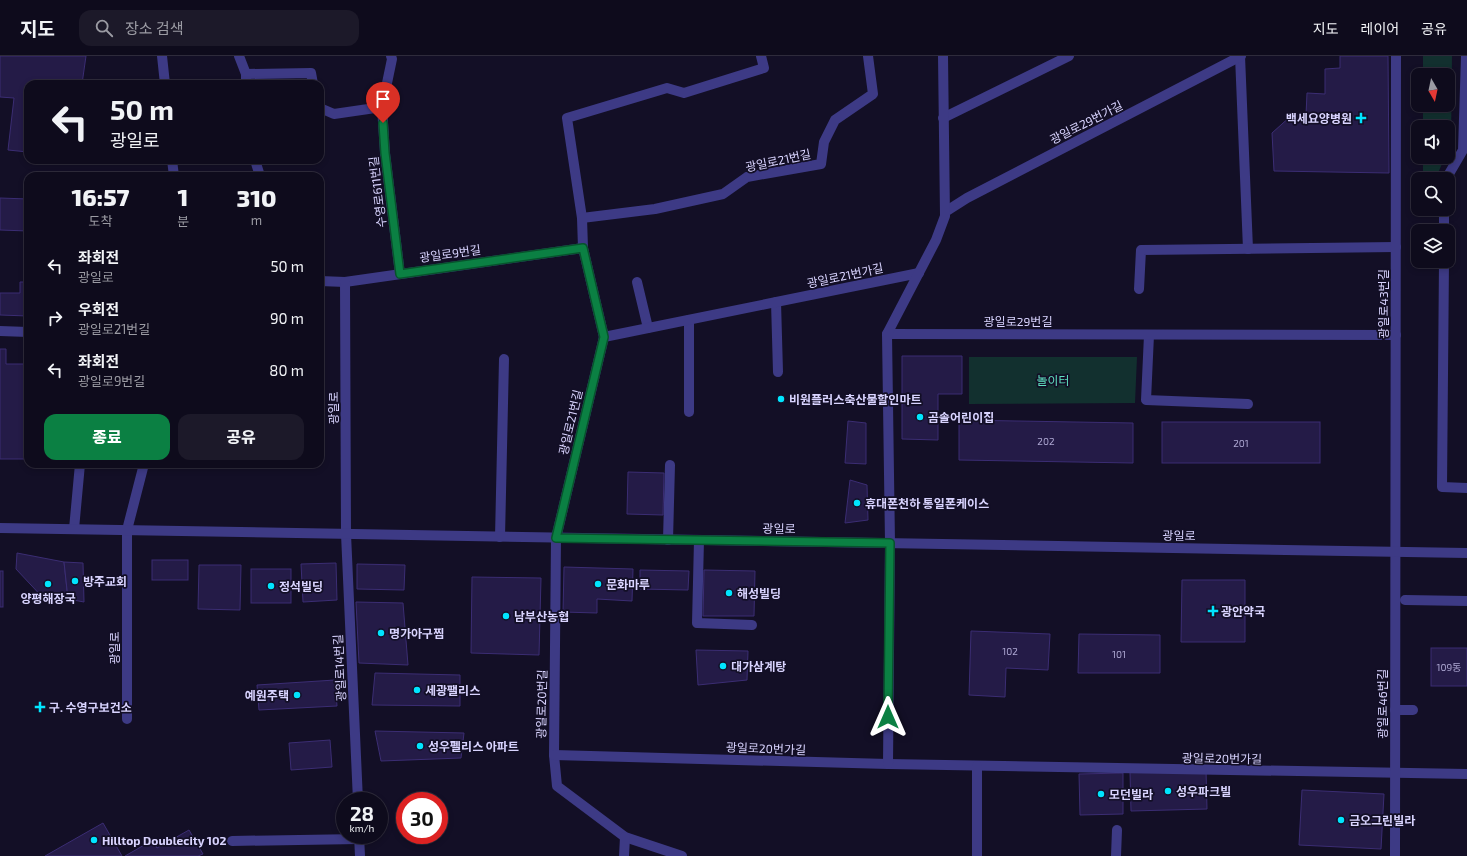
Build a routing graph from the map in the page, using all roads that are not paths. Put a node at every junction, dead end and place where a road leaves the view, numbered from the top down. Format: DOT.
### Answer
graph roads {
  1 [pos="162,56"];
  2 [pos="240,56"];
  3 [pos="390,56"];
  4 [pos="761,56"];
  5 [pos="868,56"];
  6 [pos="943,56"];
  7 [pos="1069,56"];
  8 [pos="1240,56"];
  9 [pos="1396,56"];
  10 [pos="1466,56"];
  11 [pos="246,79"];
  12 [pos="165,80"];
  13 [pos="312,80"];
  14 [pos="382,107"];
  15 [pos="324,110"];
  16 [pos="943,118"];
  17 [pos="1450,172"];
  18 [pos="945,212"];
  19 [pos="582,218"];
  20 [pos="1396,246"];
  21 [pos="583,248"];
  22 [pos="1248,249"];
  23 [pos="1444,268"];
  24 [pos="919,273"];
  25 [pos="400,274"];
  26 [pos="324,281"];
  27 [pos="345,282"];
  28 [pos="637,282"];
  29 [pos="1139,289"];
  30 [pos="776,302"];
  31 [pos="689,320"];
  32 [pos="648,328"];
  33 [pos="0,331"];
  34 [pos="24,332"];
  35 [pos="887,334"];
  36 [pos="1149,335"];
  37 [pos="1396,335"];
  38 [pos="604,337"];
  39 [pos="504,359"];
  40 [pos="778,372"];
  41 [pos="1248,404"];
  42 [pos="689,412"];
  43 [pos="670,465"];
  44 [pos="80,468"];
  45 [pos="143,468"];
  46 [pos="1467,488"];
  47 [pos="0,528"];
  48 [pos="74,529"];
  49 [pos="128,530"];
  50 [pos="346,534"];
  51 [pos="500,537"];
  52 [pos="556,538"];
  53 [pos="668,540"];
  54 [pos="699,540"];
  55 [pos="890,543"];
  56 [pos="1396,552"];
  57 [pos="1467,553"];
  58 [pos="1405,600"];
  59 [pos="1467,601"];
  60 [pos="752,625"];
  61 [pos="1395,710"];
  62 [pos="1413,710"];
  63 [pos="127,718"];
  64 [pos="554,755"];
  65 [pos="888,764"];
  66 [pos="978,766"];
  67 [pos="1395,772"];
  68 [pos="1467,774"];
  69 [pos="358,792"];
  70 [pos="1117,830"];
  71 [pos="625,837"];
  72 [pos="336,838"];
  73 [pos="232,841"];
  74 [pos="359,844"];
  75 [pos="360,856"];
  76 [pos="624,856"];
  77 [pos="682,856"];
  78 [pos="977,856"];
  79 [pos="1116,856"];
  80 [pos="1395,856"];
  1 -- 12 [label="street"];
  2 -- 11 [label="street"];
  3 -- 14 [label="street, 수영로611번길"];
  4 -- 19 [label="street, 광일로21번길"];
  5 -- 19 [label="street, 광일로21번길"];
  6 -- 16 [label="street"];
  7 -- 16 [label="street"];
  8 -- 18 [label="street, 광일로29번가길"];
  8 -- 22 [label="street, 광일로29번가길"];
  9 -- 20 [label="street, 광일로43번길"];
  10 -- 17 [label="street"];
  11 -- 13 [label="street"];
  14 -- 15 [label="street"];
  14 -- 25 [label="street, 수영로611번길"];
  16 -- 18 [label="street"];
  18 -- 24 [label="street"];
  19 -- 21 [label="street, 광일로21번길"];
  20 -- 22 [label="street"];
  20 -- 37 [label="street, 광일로43번길"];
  21 -- 25 [label="street, 광일로9번길"];
  21 -- 38 [label="street, 광일로21번길"];
  22 -- 29 [label="street"];
  23 -- 46 [label="street"];
  24 -- 30 [label="street, 광일로21번가길"];
  24 -- 35 [label="street"];
  25 -- 27 [label="street, 광일로9번길"];
  26 -- 27 [label="street, 광일로9번길"];
  27 -- 50 [label="street, 광일로"];
  28 -- 32 [label="street"];
  30 -- 31 [label="street, 광일로21번가길"];
  30 -- 40 [label="street"];
  31 -- 32 [label="street, 광일로21번가길"];
  31 -- 42 [label="street"];
  32 -- 38 [label="street, 광일로21번가길"];
  33 -- 34 [label="street"];
  35 -- 36 [label="street, 광일로29번길"];
  35 -- 55 [label="street"];
  36 -- 37 [label="street, 광일로29번길"];
  36 -- 41 [label="street"];
  37 -- 56 [label="street, 광일로43번길"];
  38 -- 52 [label="street, 광일로21번길"];
  39 -- 51 [label="street"];
  43 -- 53 [label="street"];
  44 -- 48 [label="street"];
  45 -- 49 [label="street"];
  47 -- 48 [label="street, 광일로"];
  48 -- 49 [label="street, 광일로"];
  49 -- 50 [label="street, 광일로"];
  49 -- 63 [label="street, 광일로"];
  50 -- 51 [label="street, 광일로"];
  50 -- 69 [label="street, 광일로14번길"];
  51 -- 52 [label="street, 광일로"];
  52 -- 53 [label="street, 광일로"];
  52 -- 64 [label="street, 광일로20번길"];
  53 -- 54 [label="street, 광일로"];
  54 -- 55 [label="street, 광일로"];
  54 -- 60 [label="street"];
  55 -- 56 [label="street, 광일로"];
  55 -- 65 [label="street"];
  56 -- 57 [label="street, 광일로"];
  56 -- 61 [label="street, 광일로46번길"];
  58 -- 59 [label="street"];
  61 -- 62 [label="street"];
  61 -- 67 [label="street, 광일로46번길"];
  64 -- 65 [label="street, 광일로20번가길"];
  64 -- 71 [label="street, 광일로20번길"];
  65 -- 66 [label="street, 광일로20번가길"];
  66 -- 67 [label="street, 광일로20번가길"];
  66 -- 78 [label="street"];
  67 -- 68 [label="street, 광일로20번가길"];
  67 -- 80 [label="street, 광일로46번길"];
  70 -- 79 [label="street"];
  71 -- 76 [label="street"];
  71 -- 77 [label="street, 광일로20번길"];
  72 -- 73 [label="street"];
  74 -- 75 [label="street"];
}
